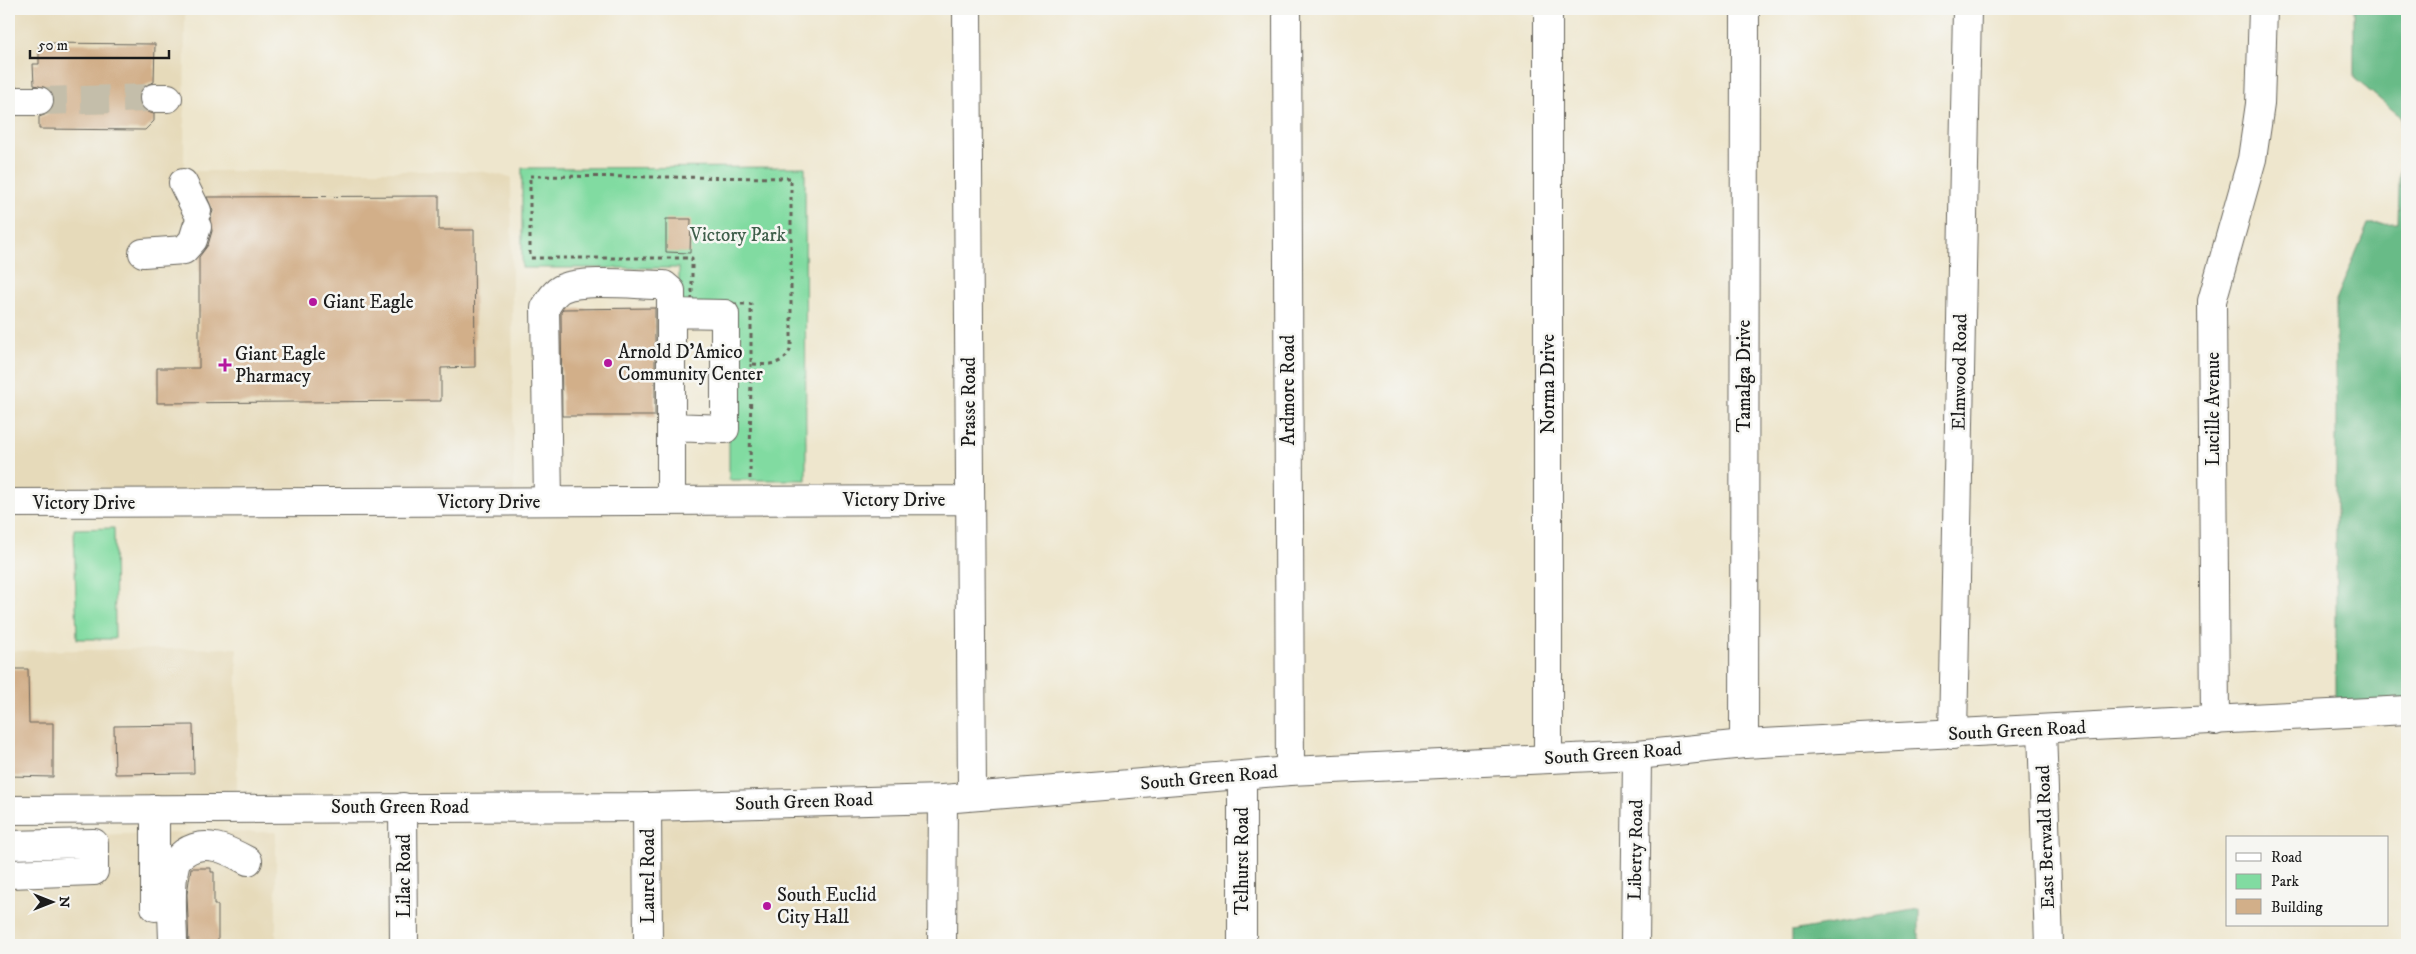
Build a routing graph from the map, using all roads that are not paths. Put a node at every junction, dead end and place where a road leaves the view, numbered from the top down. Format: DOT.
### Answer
graph roads {
  1 [pos="967,9"];
  2 [pos="1286,9"];
  3 [pos="1548,9"];
  4 [pos="1744,9"];
  5 [pos="1967,9"];
  6 [pos="2263,9"];
  7 [pos="9,101"];
  8 [pos="40,101"];
  9 [pos="183,183"];
  10 [pos="143,253"];
  11 [pos="672,313"];
  12 [pos="671,427"];
  13 [pos="970,500"];
  14 [pos="548,501"];
  15 [pos="671,501"];
  16 [pos="9,503"];
  17 [pos="2407,710"];
  18 [pos="2215,721"];
  19 [pos="2042,729"];
  20 [pos="1953,735"];
  21 [pos="1744,744"];
  22 [pos="1637,755"];
  23 [pos="1548,759"];
  24 [pos="1290,771"];
  25 [pos="1242,776"];
  26 [pos="972,795"];
  27 [pos="943,799"];
  28 [pos="403,807"];
  29 [pos="647,807"];
  30 [pos="155,808"];
  31 [pos="9,810"];
  32 [pos="9,845"];
  33 [pos="248,861"];
  34 [pos="9,874"];
  35 [pos="155,945"];
  36 [pos="173,945"];
  37 [pos="404,945"];
  38 [pos="648,945"];
  39 [pos="942,945"];
  40 [pos="1242,945"];
  41 [pos="1635,945"];
  42 [pos="2049,945"];
  1 -- 13 [label="street, Prasse Road"];
  2 -- 24 [label="street, Ardmore Road"];
  3 -- 23 [label="street, Norma Drive"];
  4 -- 21 [label="street, Tamalga Drive"];
  5 -- 20 [label="street, Elmwood Road"];
  6 -- 18 [label="street, Lucille Avenue"];
  7 -- 8 [label="street"];
  9 -- 10 [label="street"];
  11 -- 12 [label="street"];
  11 -- 12 [label="street"];
  11 -- 14 [label="street"];
  12 -- 15 [label="street"];
  13 -- 15 [label="street, Victory Drive"];
  13 -- 26 [label="street, Prasse Road"];
  14 -- 15 [label="street, Victory Drive"];
  14 -- 16 [label="street, Victory Drive"];
  17 -- 18 [label="street, South Green Road"];
  18 -- 19 [label="street, South Green Road"];
  19 -- 20 [label="street, South Green Road"];
  19 -- 42 [label="street, East Berwald Road"];
  20 -- 21 [label="street, South Green Road"];
  21 -- 22 [label="street, South Green Road"];
  22 -- 23 [label="street, South Green Road"];
  22 -- 41 [label="street, Liberty Road"];
  23 -- 24 [label="street, South Green Road"];
  24 -- 25 [label="street, South Green Road"];
  25 -- 26 [label="street, South Green Road"];
  25 -- 40 [label="street, Telhurst Road"];
  26 -- 27 [label="street, South Green Road"];
  27 -- 29 [label="street, South Green Road"];
  27 -- 39 [label="street"];
  28 -- 29 [label="street, South Green Road"];
  28 -- 30 [label="street, South Green Road"];
  28 -- 37 [label="street, Lilac Road"];
  29 -- 38 [label="street, Laurel Road"];
  30 -- 31 [label="street, South Green Road"];
  30 -- 35 [label="street"];
  32 -- 34 [label="street"];
  33 -- 36 [label="street"];
}
